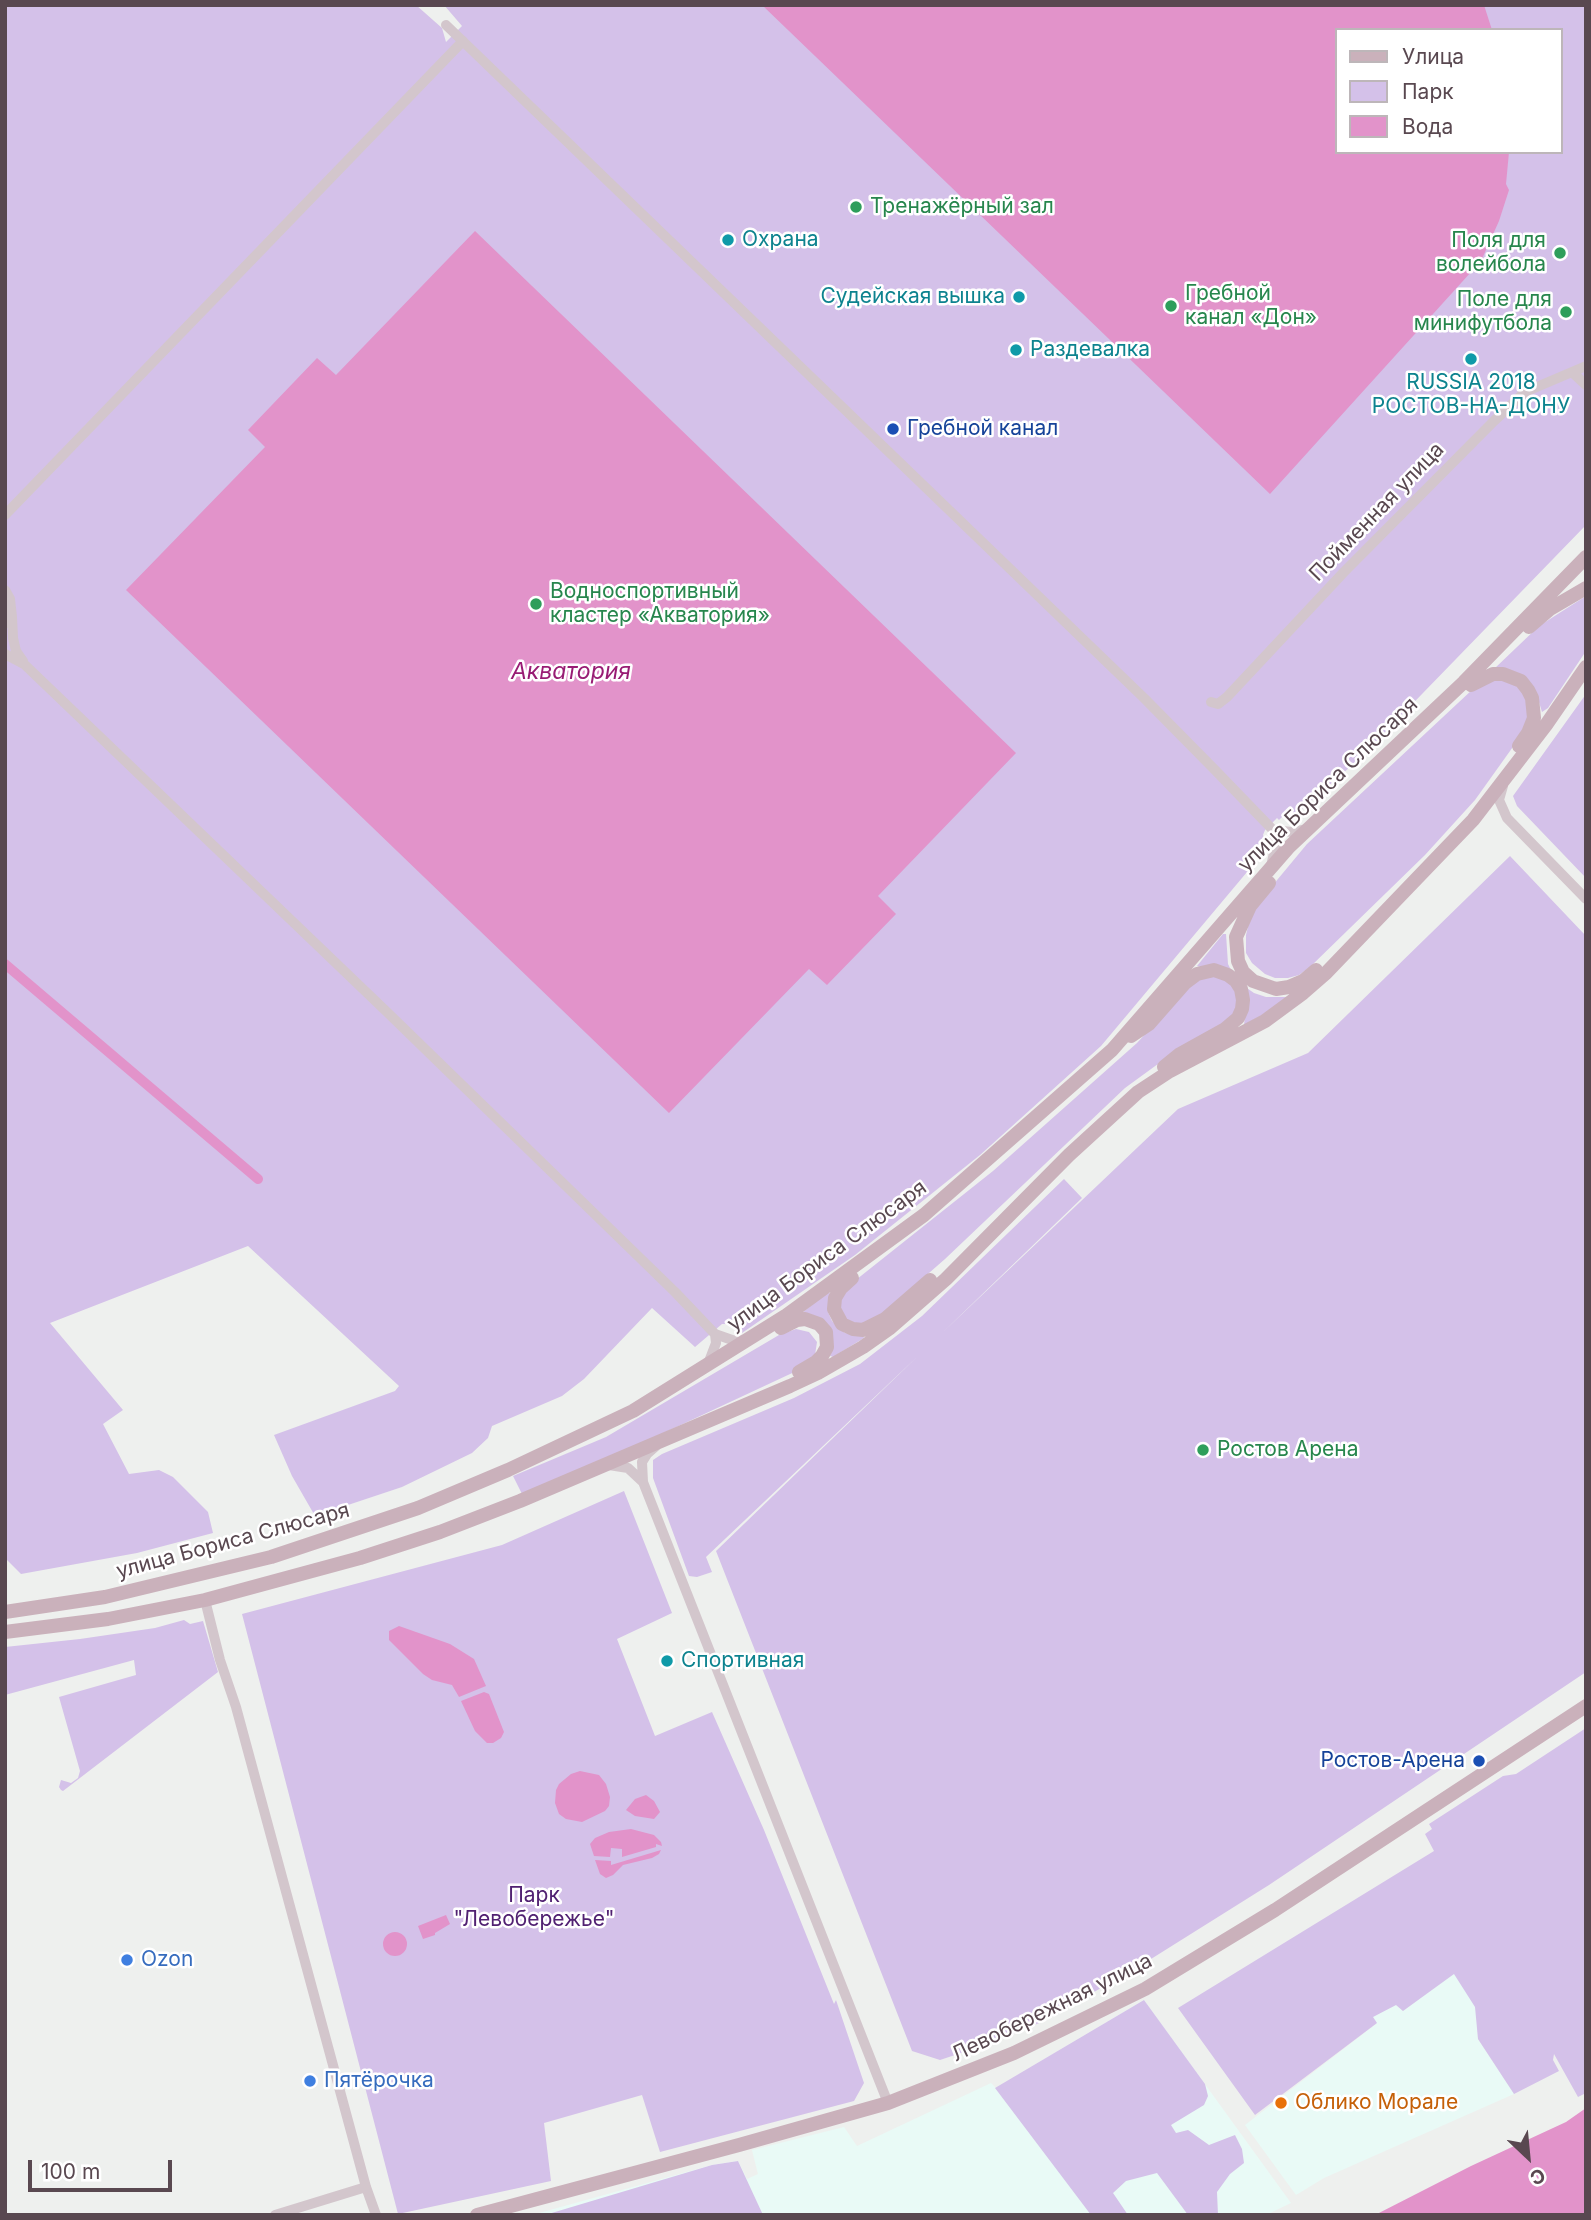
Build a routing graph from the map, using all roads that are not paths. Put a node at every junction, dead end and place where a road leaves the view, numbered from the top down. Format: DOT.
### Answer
graph roads {
  1 [pos="446,25"];
  2 [pos="463,41"];
  3 [pos="1586,366"];
  4 [pos="1573,373"];
  5 [pos="1586,385"];
  6 [pos="5,515"];
  7 [pos="1586,557"];
  8 [pos="1586,588"];
  9 [pos="5,590"];
  10 [pos="12,617"];
  11 [pos="5,634"];
  12 [pos="5,654"];
  13 [pos="24,664"];
  14 [pos="1586,667"];
  15 [pos="1471,685"];
  16 [pos="1211,702"];
  17 [pos="1422,723"];
  18 [pos="1500,786"];
  19 [pos="1308,829"];
  20 [pos="1273,830"];
  21 [pos="1289,847"];
  22 [pos="1271,867"];
  23 [pos="1586,899"];
  24 [pos="1376,920"];
  25 [pos="1112,1050"];
  26 [pos="1138,1092"];
  27 [pos="889,1242"];
  28 [pos="946,1279"];
  29 [pos="715,1334"];
  30 [pos="743,1343"];
  31 [pos="708,1366"];
  32 [pos="758,1398"];
  33 [pos="670,1437"];
  34 [pos="606,1465"];
  35 [pos="643,1482"];
  36 [pos="205,1600"];
  37 [pos="5,1612"];
  38 [pos="5,1632"];
  39 [pos="1586,1706"];
  40 [pos="888,2103"];
  41 [pos="366,2188"];
  42 [pos="275,2215"];
  43 [pos="376,2215"];
  44 [pos="477,2215"];
  1 -- 2 [label="street"];
  2 -- 6 [label="street"];
  2 -- 20 [label="street"];
  3 -- 4 [label="street, Пойменная улица"];
  4 -- 5 [label="street"];
  4 -- 16 [label="street, Пойменная улица"];
  7 -- 17 [label="main road, улица Бориса Слюсаря"];
  8 -- 15 [label="main road"];
  9 -- 10 [label="street"];
  10 -- 11 [label="street"];
  10 -- 13 [label="street"];
  12 -- 13 [label="street"];
  13 -- 29 [label="street"];
  14 -- 18 [label="main road, улица Бориса Слюсаря"];
  15 -- 17 [label="main road"];
  15 -- 18 [label="main road"];
  17 -- 19 [label="main road, улица Бориса Слюсаря"];
  18 -- 23 [label="street"];
  18 -- 24 [label="main road, улица Бориса Слюсаря"];
  19 -- 20 [label="street"];
  19 -- 21 [label="main road, улица Бориса Слюсаря"];
  20 -- 22 [label="street"];
  21 -- 22 [label="main road, улица Бориса Слюсаря"];
  21 -- 24 [label="main road"];
  22 -- 25 [label="main road, улица Бориса Слюсаря"];
  24 -- 26 [label="main road, улица Бориса Слюсаря"];
  25 -- 26 [label="main road"];
  25 -- 27 [label="main road, улица Бориса Слюсаря"];
  26 -- 28 [label="main road, улица Бориса Слюсаря"];
  27 -- 28 [label="main road"];
  27 -- 30 [label="main road, улица Бориса Слюсаря"];
  28 -- 32 [label="main road, улица Бориса Слюсаря"];
  29 -- 30 [label="street"];
  29 -- 31 [label="street"];
  30 -- 31 [label="main road, улица Бориса Слюсаря"];
  30 -- 32 [label="main road"];
  31 -- 37 [label="main road, улица Бориса Слюсаря"];
  32 -- 33 [label="main road, улица Бориса Слюсаря"];
  33 -- 34 [label="main road, улица Бориса Слюсаря"];
  33 -- 35 [label="street"];
  34 -- 35 [label="street"];
  34 -- 36 [label="main road, улица Бориса Слюсаря"];
  35 -- 40 [label="street"];
  36 -- 38 [label="main road, улица Бориса Слюсаря"];
  36 -- 41 [label="street"];
  39 -- 40 [label="main road, Левобережная улица"];
  40 -- 44 [label="main road, Левобережная улица"];
  41 -- 42 [label="street"];
  41 -- 43 [label="street"];
}
